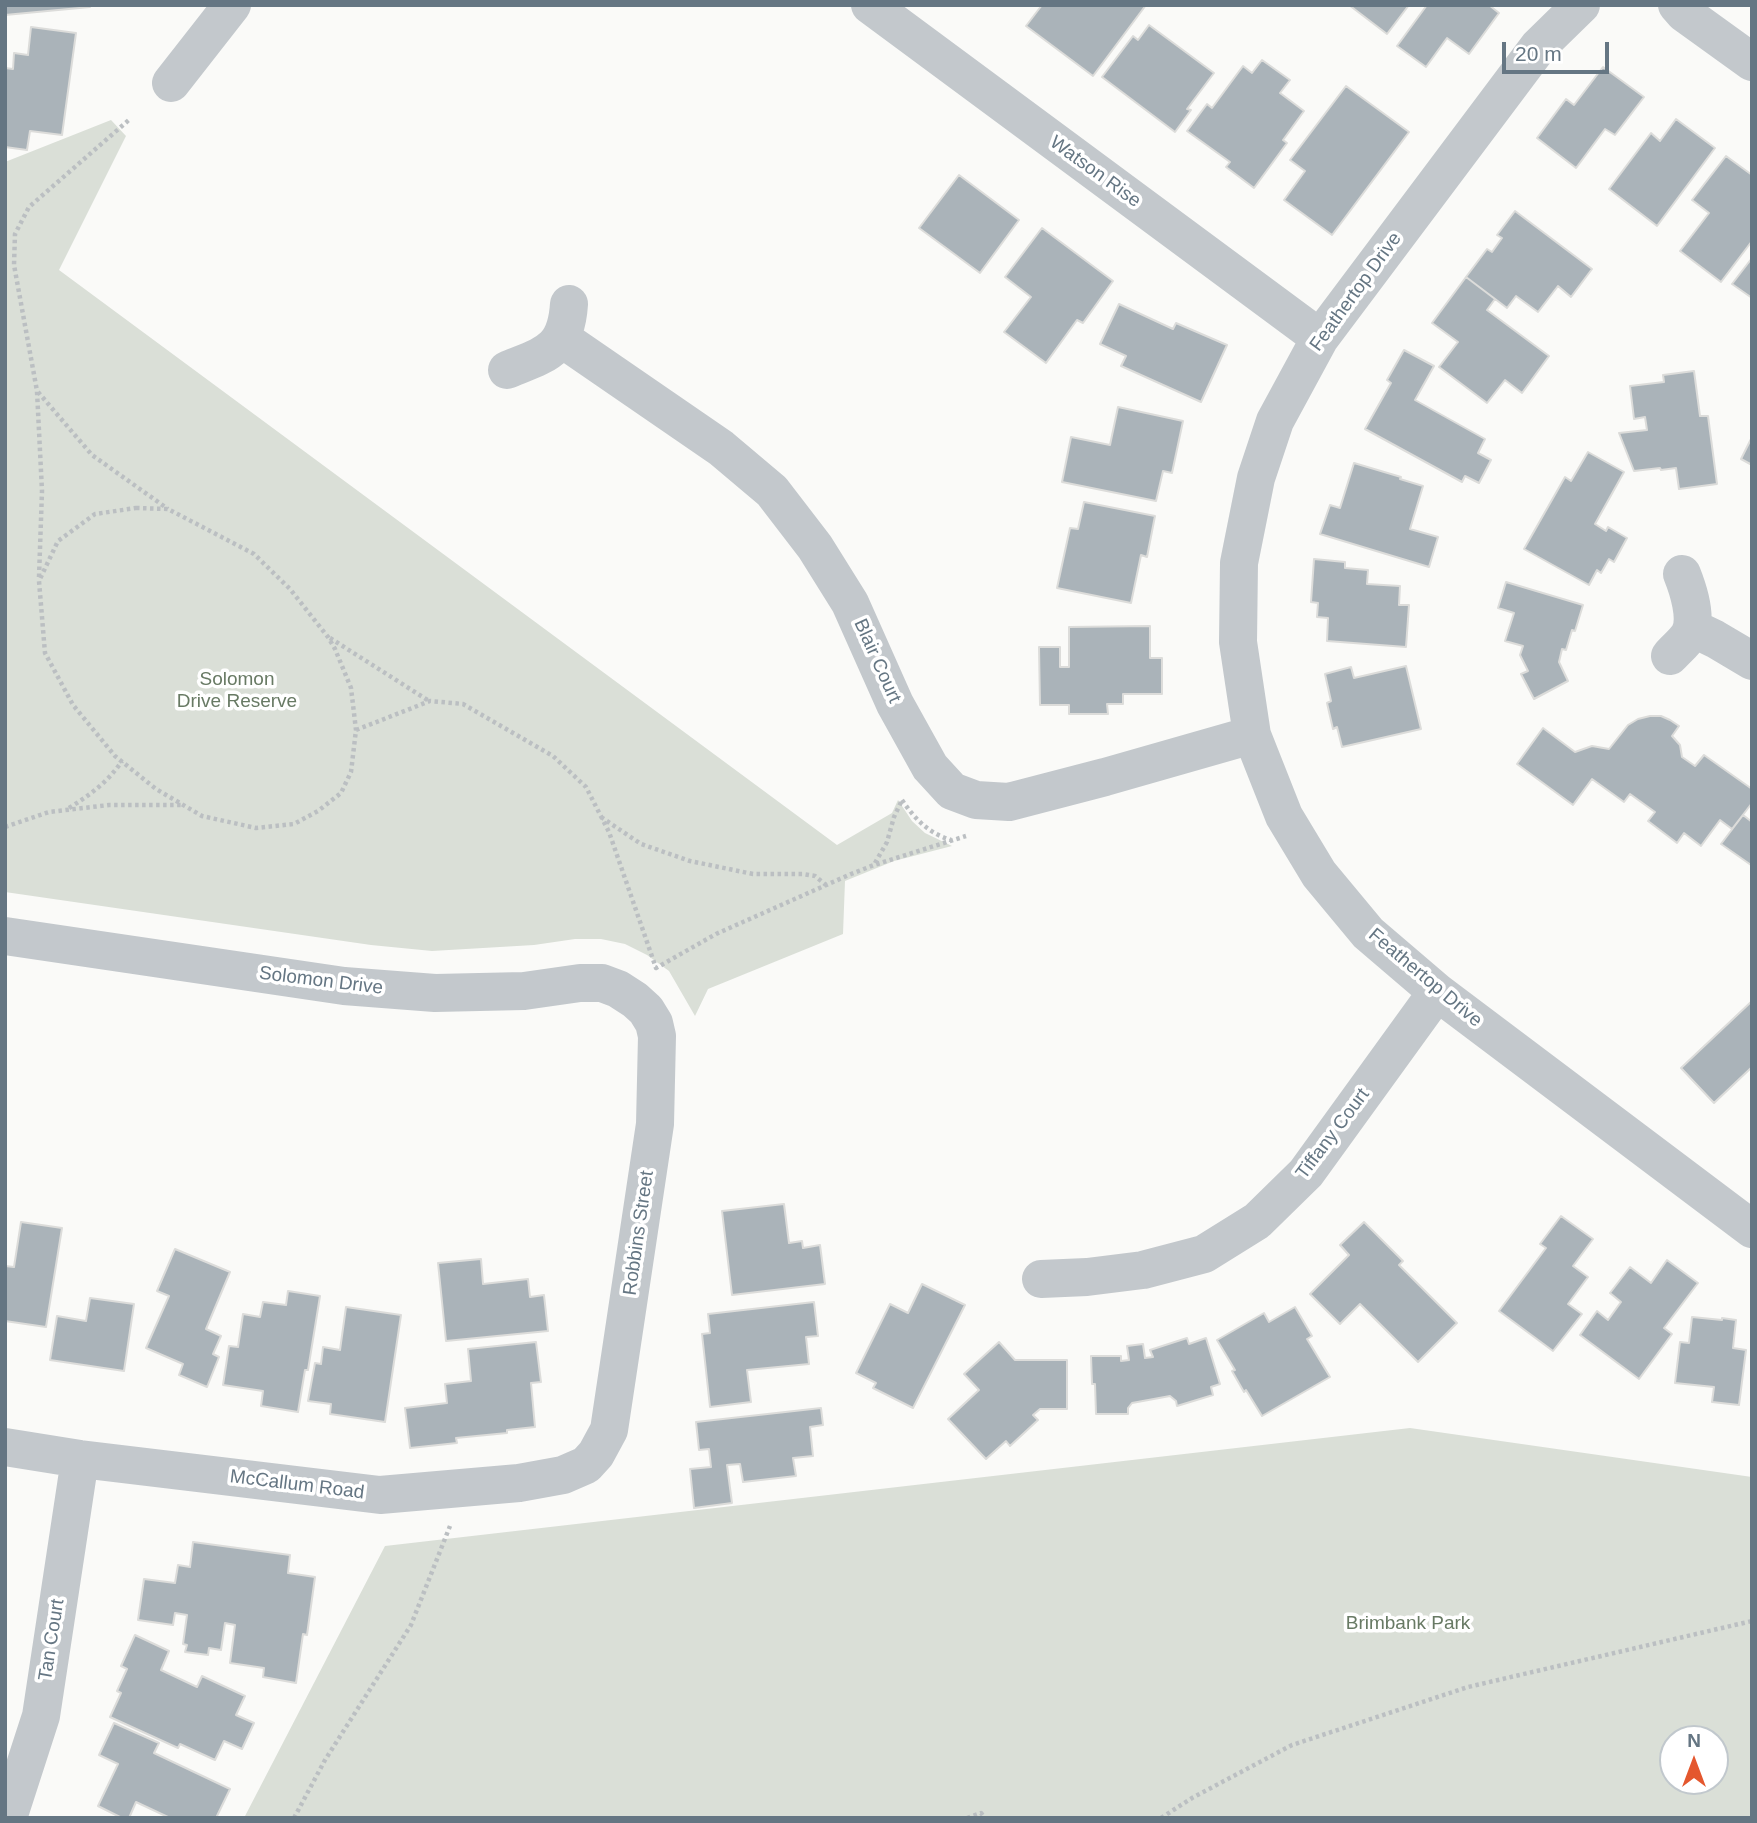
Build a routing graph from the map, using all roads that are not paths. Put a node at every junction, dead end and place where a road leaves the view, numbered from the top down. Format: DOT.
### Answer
graph roads {
  1 [pos="232,5"];
  2 [pos="870,5"];
  3 [pos="1559,5"];
  4 [pos="1581,5"];
  5 [pos="1675,8"];
  6 [pos="1539,46"];
  7 [pos="1752,62"];
  8 [pos="171,83"];
  9 [pos="1320,338"];
  10 [pos="507,370"];
  11 [pos="1682,574"];
  12 [pos="1752,661"];
  13 [pos="1252,735"];
  14 [pos="5,936"];
  15 [pos="1437,992"];
  16 [pos="635,1000"];
  17 [pos="1752,1229"];
  18 [pos="1041,1279"];
  19 [pos="5,1447"];
  20 [pos="80,1459"];
  21 [pos="586,1465"];
  22 [pos="8,1818"];
  1 -- 8 [label="street"];
  2 -- 9 [label="street, Watson Rise"];
  3 -- 6 [label="street, Feathertop Drive"];
  4 -- 6 [label="street, Feathertop Drive"];
  5 -- 7 [label="street"];
  6 -- 9 [label="street, Feathertop Drive"];
  9 -- 13 [label="street, Feathertop Drive"];
  10 -- 13 [label="street, Blair Court"];
  11 -- 12 [label="street"];
  13 -- 15 [label="street, Feathertop Drive"];
  14 -- 16 [label="street, Solomon Drive"];
  15 -- 17 [label="street, Feathertop Drive"];
  15 -- 18 [label="street, Tiffany Court"];
  16 -- 21 [label="street, Robbins Street"];
  19 -- 20 [label="street, McCallum Road"];
  20 -- 21 [label="street, McCallum Road"];
  20 -- 22 [label="street, Tan Court"];
}
